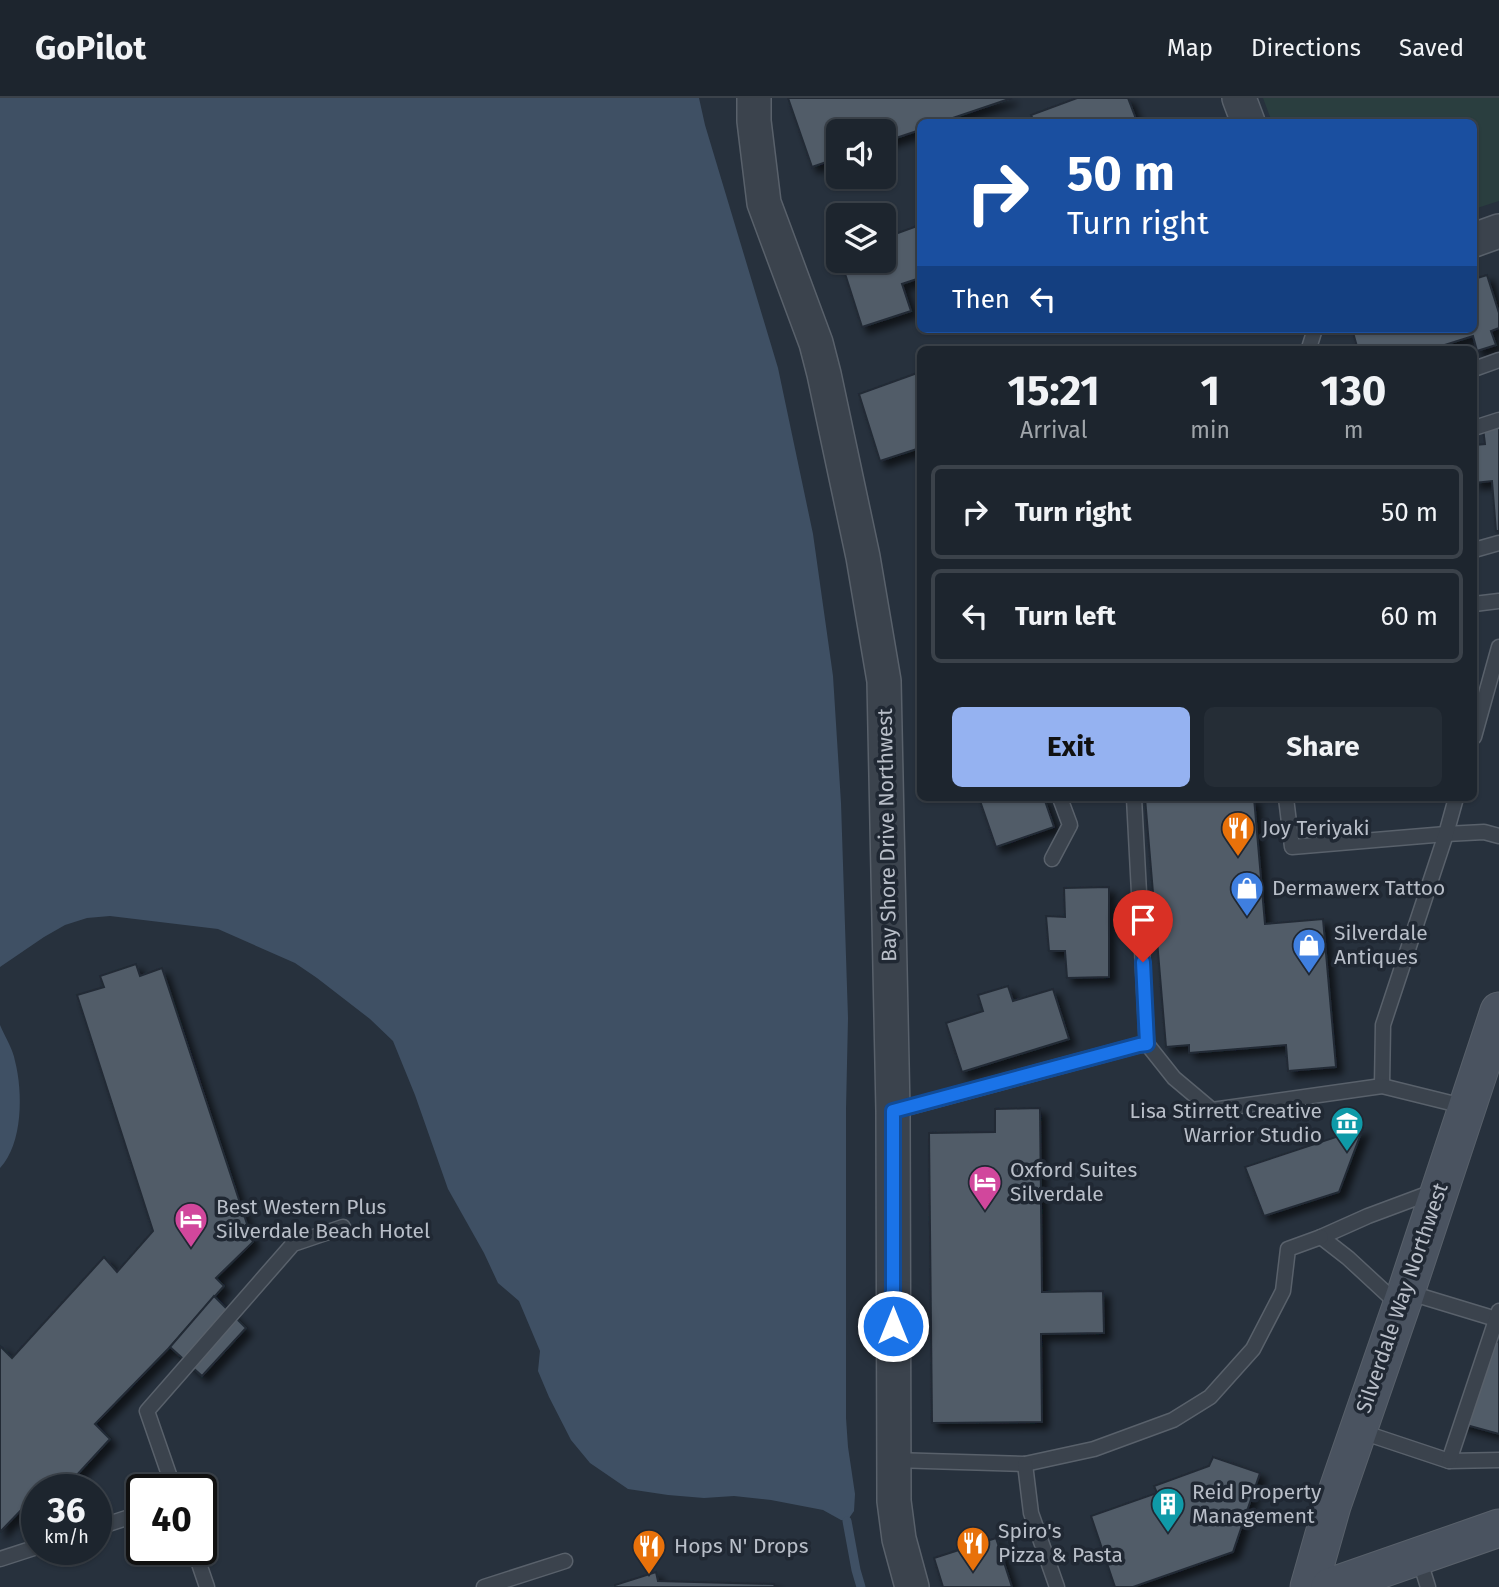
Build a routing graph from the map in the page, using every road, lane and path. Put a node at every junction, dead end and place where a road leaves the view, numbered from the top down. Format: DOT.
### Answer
graph roads {
  1 [pos="754,98"];
  2 [pos="1239,98"];
  3 [pos="1247,119"];
  4 [pos="1499,231"];
  5 [pos="1477,239"];
  6 [pos="1499,360"];
  7 [pos="1477,368"];
  8 [pos="1499,420"];
  9 [pos="1477,427"];
  10 [pos="1499,543"];
  11 [pos="1477,549"];
  12 [pos="1499,601"];
  13 [pos="1477,604"];
  14 [pos="1499,647"];
  15 [pos="1477,726"];
  16 [pos="1061,801"];
  17 [pos="1134,801"];
  18 [pos="1286,801"];
  19 [pos="1455,801"];
  20 [pos="1446,834"];
  21 [pos="1499,836"];
  22 [pos="1052,859"];
  23 [pos="1499,1011"];
  24 [pos="1147,1044"];
  25 [pos="1382,1086"];
  26 [pos="1467,1107"];
  27 [pos="893,1111"];
  28 [pos="1440,1189"];
  29 [pos="343,1227"];
  30 [pos="1321,1237"];
  31 [pos="1403,1299"];
  32 [pos="1498,1315"];
  33 [pos="1358,1431"];
  34 [pos="893,1460"];
  35 [pos="1499,1460"];
  36 [pos="1449,1461"];
  37 [pos="1025,1464"];
  38 [pos="169,1474"];
  39 [pos="1499,1528"];
  40 [pos="21,1552"];
  41 [pos="0,1559"];
  42 [pos="565,1562"];
  43 [pos="199,1565"];
  44 [pos="1423,1572"];
  45 [pos="207,1587"];
  46 [pos="484,1587"];
  47 [pos="912,1587"];
  48 [pos="1057,1587"];
  49 [pos="1309,1587"];
  50 [pos="1330,1587"];
  1 -- 27 [label="street, Bay Shore Drive Northwest"];
  2 -- 3 [label="street"];
  4 -- 5 [label="street"];
  6 -- 7 [label="lane"];
  8 -- 9 [label="lane"];
  10 -- 11 [label="lane"];
  12 -- 13 [label="lane"];
  14 -- 15 [label="lane"];
  16 -- 22 [label="lane"];
  17 -- 24 [label="lane"];
  18 -- 20 [label="lane"];
  19 -- 20 [label="lane"];
  20 -- 21 [label="lane"];
  20 -- 25 [label="lane"];
  23 -- 26 [label="main road, Silverdale Way Northwest"];
  24 -- 25 [label="lane"];
  24 -- 27 [label="lane"];
  25 -- 26 [label="lane"];
  26 -- 28 [label="main road, Silverdale Way Northwest"];
  27 -- 34 [label="street, Bay Shore Drive Northwest"];
  28 -- 30 [label="lane"];
  28 -- 31 [label="main road, Silverdale Way Northwest"];
  29 -- 38 [label="lane"];
  30 -- 31 [label="lane"];
  30 -- 37 [label="lane"];
  31 -- 32 [label="lane"];
  31 -- 33 [label="main road, Silverdale Way Northwest"];
  32 -- 36 [label="lane"];
  33 -- 36 [label="lane"];
  33 -- 49 [label="main road, Silverdale Way Northwest"];
  34 -- 37 [label="lane"];
  34 -- 47 [label="street, Bay Shore Drive Northwest"];
  35 -- 36 [label="lane"];
  37 -- 48 [label="lane"];
  39 -- 44 [label="main road"];
  40 -- 41 [label="lane"];
  42 -- 46 [label="lane"];
  43 -- 45 [label="lane"];
  44 -- 50 [label="main road"];
}
